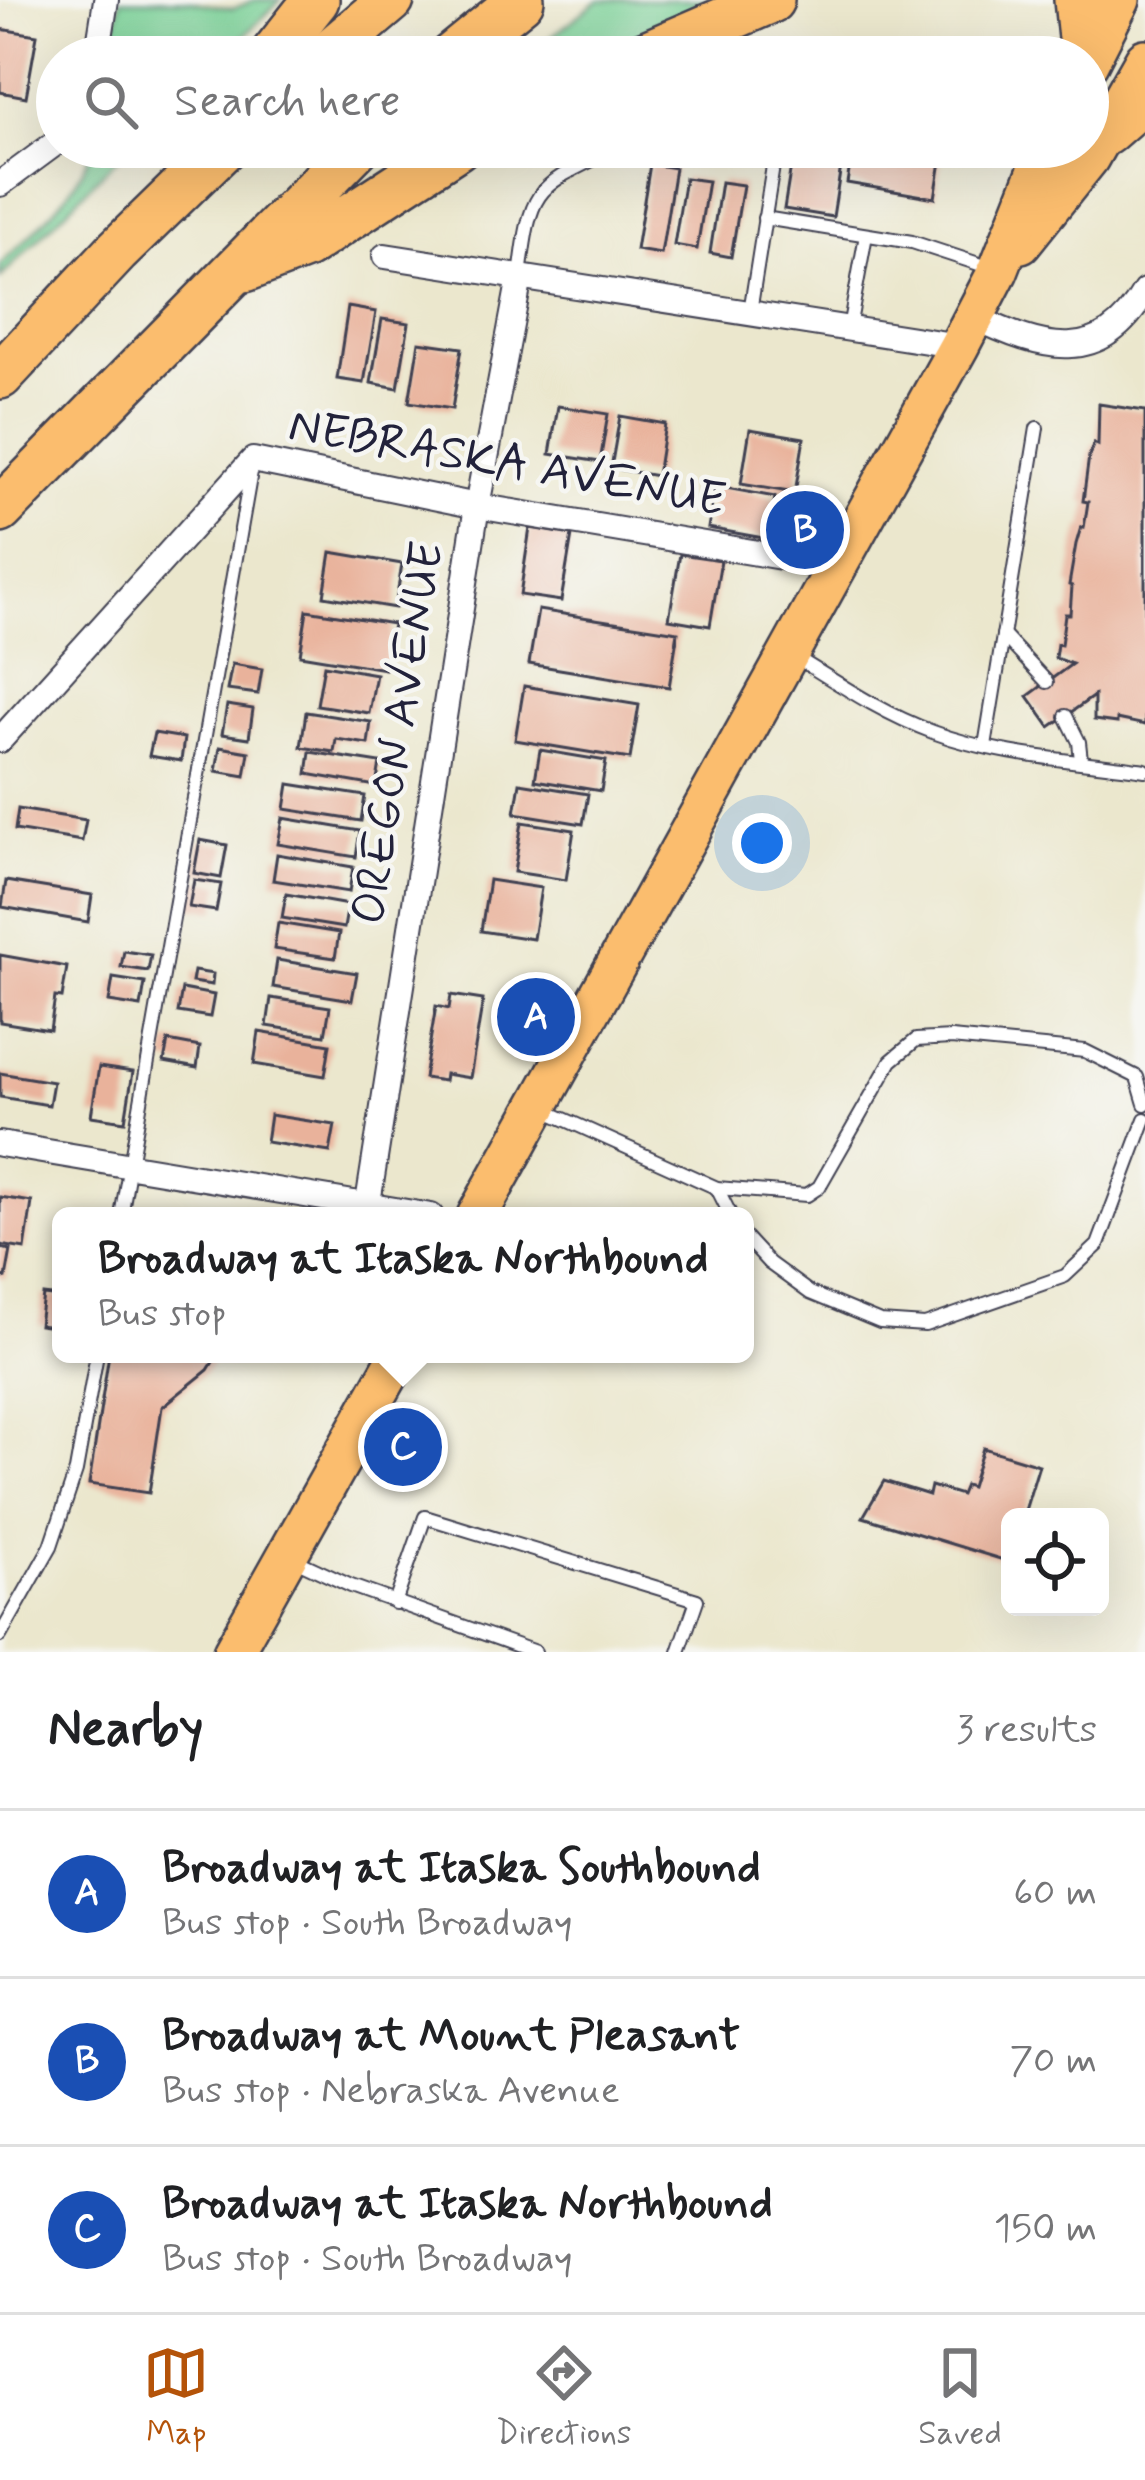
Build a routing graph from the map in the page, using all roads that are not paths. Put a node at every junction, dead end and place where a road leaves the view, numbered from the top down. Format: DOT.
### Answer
graph roads {
  1 [pos="106,0"];
  2 [pos="316,0"];
  3 [pos="391,0"];
  4 [pos="521,0"];
  5 [pos="771,0"];
  6 [pos="1077,0"];
  7 [pos="1120,0"];
  8 [pos="100,36"];
  9 [pos="288,36"];
  10 [pos="349,36"];
  11 [pos="477,36"];
  12 [pos="688,36"];
  13 [pos="1082,36"];
  14 [pos="1099,36"];
  15 [pos="1145,59"];
  16 [pos="1145,98"];
  17 [pos="1109,126"];
  18 [pos="1109,129"];
  19 [pos="36,158"];
  20 [pos="182,168"];
  21 [pos="202,168"];
  22 [pos="336,168"];
  23 [pos="425,168"];
  24 [pos="576,168"];
  25 [pos="772,168"];
  26 [pos="1035,168"];
  27 [pos="1081,168"];
  28 [pos="2,184"];
  29 [pos="764,218"];
  30 [pos="866,235"];
  31 [pos="116,251"];
  32 [pos="385,256"];
  33 [pos="998,271"];
  34 [pos="226,276"];
  35 [pos="520,277"];
  36 [pos="1145,291"];
  37 [pos="750,311"];
  38 [pos="1137,320"];
  39 [pos="849,328"];
  40 [pos="966,331"];
  41 [pos="0,376"];
  42 [pos="1037,428"];
  43 [pos="253,460"];
  44 [pos="477,506"];
  45 [pos="0,510"];
  46 [pos="835,566"];
  47 [pos="1003,635"];
  48 [pos="788,652"];
  49 [pos="1047,682"];
  50 [pos="1066,716"];
  51 [pos="0,740"];
  52 [pos="985,746"];
  53 [pos="1081,760"];
  54 [pos="1145,770"];
  55 [pos="1145,1104"];
  56 [pos="538,1107"];
  57 [pos="1145,1119"];
  58 [pos="0,1144"];
  59 [pos="131,1164"];
  60 [pos="717,1188"];
  61 [pos="368,1203"];
  62 [pos="124,1207"];
  63 [pos="387,1207"];
  64 [pos="482,1207"];
  65 [pos="726,1207"];
  66 [pos="754,1247"];
  67 [pos="95,1363"];
  68 [pos="395,1363"];
  69 [pos="287,1556"];
  70 [pos="395,1603"];
  71 [pos="0,1636"];
  72 [pos="233,1652"];
  73 [pos="535,1652"];
  74 [pos="679,1652"];
  1 -- 8 [label="street"];
  2 -- 9 [label="highway"];
  3 -- 10 [label="highway"];
  4 -- 11 [label="highway"];
  5 -- 12 [label="highway"];
  6 -- 13 [label="highway"];
  7 -- 14 [label="main road"];
  15 -- 17 [label="main road"];
  16 -- 18 [label="highway"];
  19 -- 28 [label="street"];
  20 -- 31 [label="highway"];
  21 -- 31 [label="highway"];
  22 -- 34 [label="highway"];
  23 -- 34 [label="highway"];
  24 -- 35 [label="lane"];
  25 -- 29 [label="lane"];
  26 -- 33 [label="main road"];
  27 -- 33 [label="main road"];
  29 -- 30 [label="lane"];
  29 -- 37 [label="lane"];
  30 -- 33 [label="lane"];
  30 -- 39 [label="lane"];
  31 -- 41 [label="highway"];
  32 -- 35 [label="street"];
  33 -- 40 [label="main road"];
  34 -- 45 [label="highway"];
  35 -- 37 [label="street"];
  35 -- 44 [label="street, OREGON AVENUE"];
  36 -- 38 [label="street"];
  37 -- 39 [label="street"];
  38 -- 40 [label="street"];
  39 -- 40 [label="street"];
  40 -- 46 [label="main road"];
  42 -- 47 [label="lane"];
  43 -- 44 [label="street, NEBRASKA AVENUE"];
  43 -- 51 [label="street, NEBRASKA AVENUE"];
  43 -- 59 [label="lane"];
  44 -- 46 [label="street, NEBRASKA AVENUE"];
  44 -- 61 [label="street, OREGON AVENUE"];
  46 -- 48 [label="main road"];
  47 -- 49 [label="lane"];
  47 -- 52 [label="lane"];
  48 -- 52 [label="lane"];
  48 -- 56 [label="main road"];
  50 -- 53 [label="lane"];
  52 -- 53 [label="lane"];
  53 -- 54 [label="lane"];
  55 -- 60 [label="lane"];
  56 -- 60 [label="lane"];
  56 -- 64 [label="main road"];
  57 -- 66 [label="lane"];
  58 -- 59 [label="street"];
  59 -- 61 [label="street"];
  59 -- 62 [label="lane"];
  60 -- 65 [label="lane"];
  61 -- 63 [label="street"];
  67 -- 71 [label="lane"];
  68 -- 69 [label="main road"];
  69 -- 70 [label="lane"];
  69 -- 72 [label="main road"];
  70 -- 73 [label="lane"];
  70 -- 74 [label="lane"];
}
